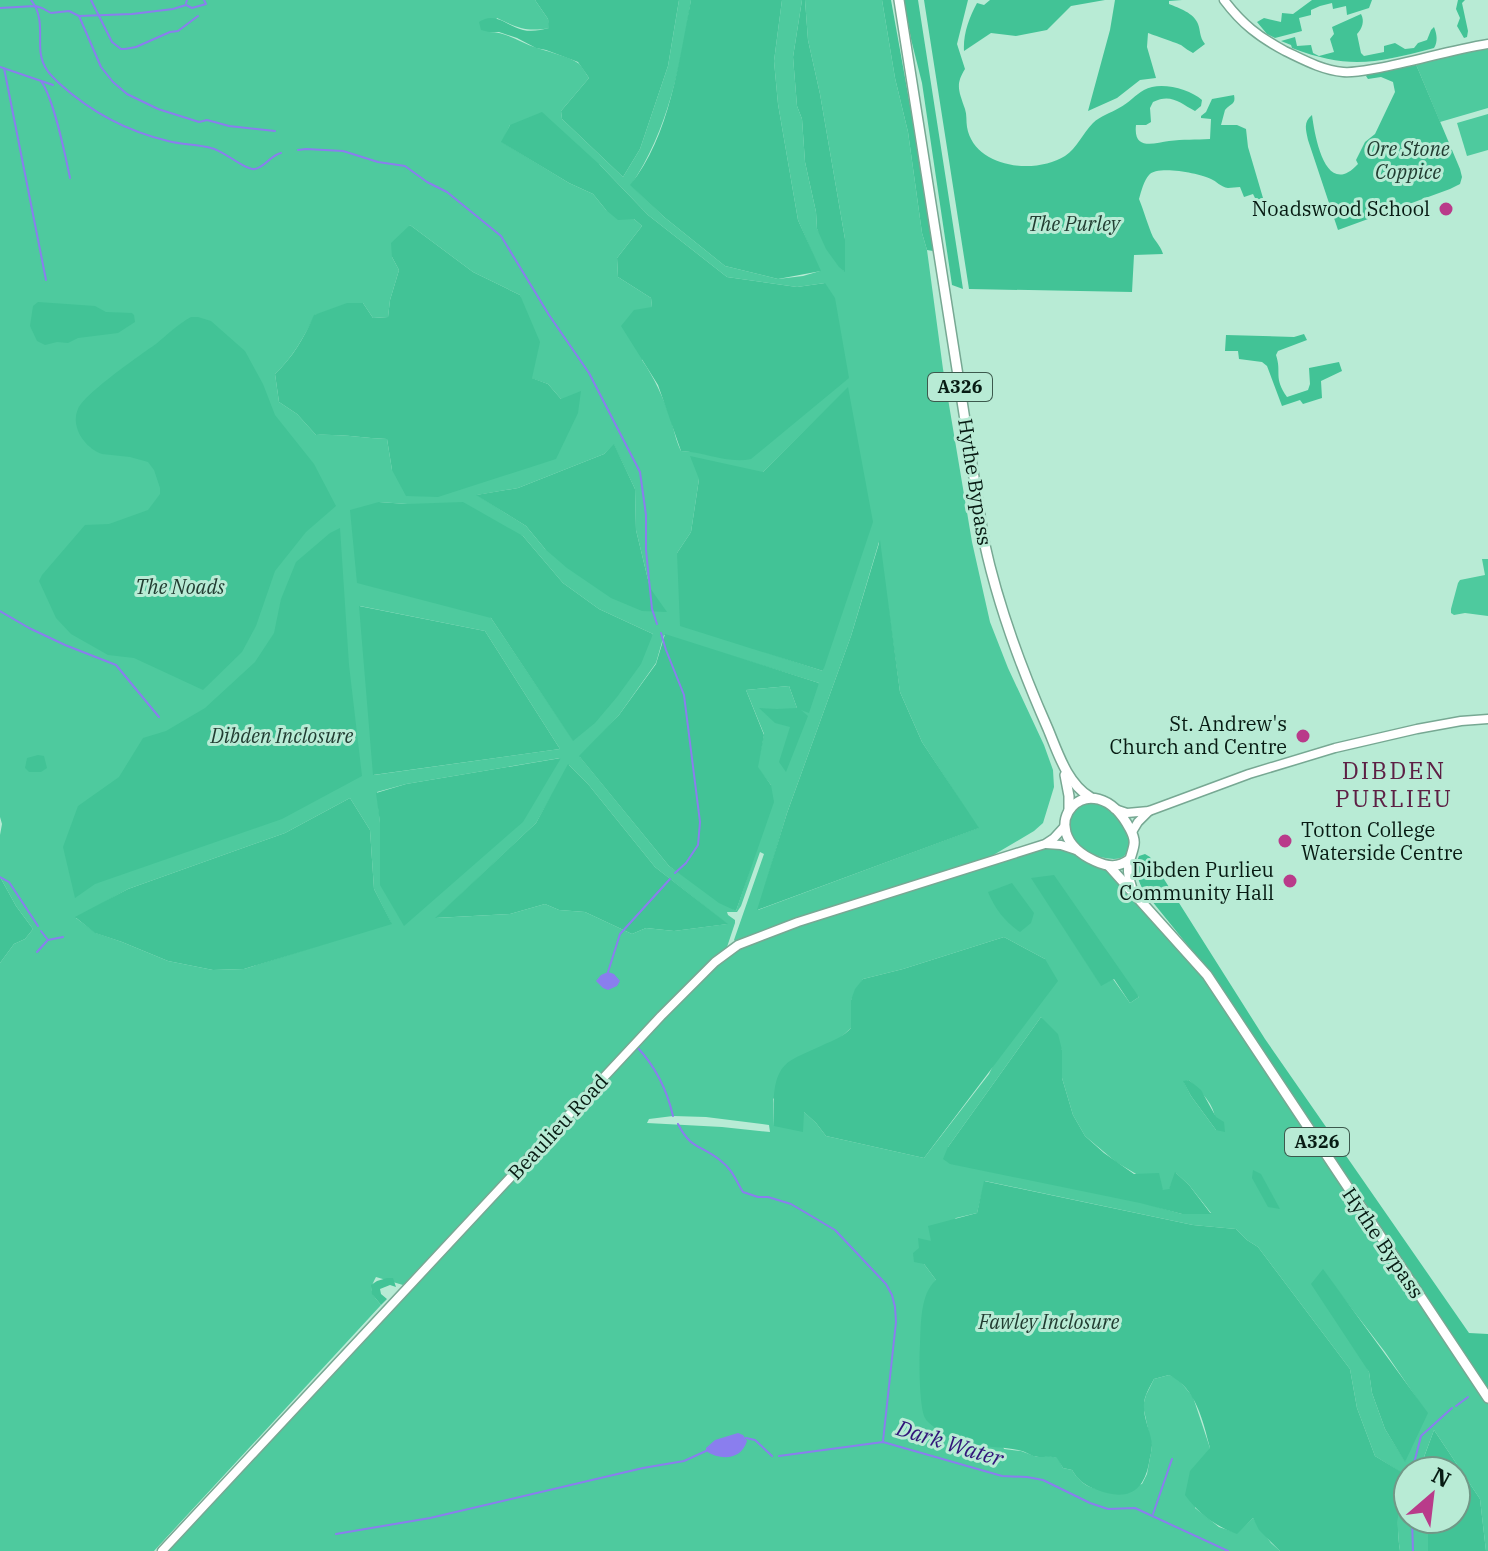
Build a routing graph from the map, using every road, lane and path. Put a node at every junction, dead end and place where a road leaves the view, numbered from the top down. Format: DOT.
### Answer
graph roads {
  1 [pos="899,0"];
  2 [pos="1224,0"];
  3 [pos="1488,44"];
  4 [pos="1488,719"];
  5 [pos="1063,764"];
  6 [pos="1090,797"];
  7 [pos="1114,809"];
  8 [pos="1069,810"];
  9 [pos="1149,811"];
  10 [pos="1065,826"];
  11 [pos="1132,832"];
  12 [pos="1045,844"];
  13 [pos="1076,850"];
  14 [pos="1130,859"];
  15 [pos="1109,866"];
  16 [pos="1135,896"];
  17 [pos="1488,1398"];
  18 [pos="162,1551"];
  1 -- 5 [label="main road, Hythe Bypass / A326"];
  2 -- 3 [label="main road"];
  4 -- 9 [label="main road"];
  5 -- 6 [label="main road, Hythe Bypass / A326"];
  5 -- 8 [label="main road, Hythe Bypass / A326"];
  6 -- 7 [label="main road"];
  6 -- 8 [label="main road"];
  7 -- 9 [label="main road"];
  7 -- 11 [label="main road"];
  8 -- 10 [label="main road"];
  9 -- 11 [label="main road"];
  10 -- 12 [label="main road, Beaulieu Road"];
  10 -- 13 [label="main road"];
  11 -- 14 [label="main road"];
  12 -- 13 [label="main road, Beaulieu Road"];
  12 -- 18 [label="main road, Beaulieu Road"];
  13 -- 15 [label="main road"];
  14 -- 15 [label="main road"];
  14 -- 16 [label="main road"];
  15 -- 16 [label="main road, Hythe Bypass / A326"];
  16 -- 17 [label="main road, Hythe Bypass / A326"];
}
